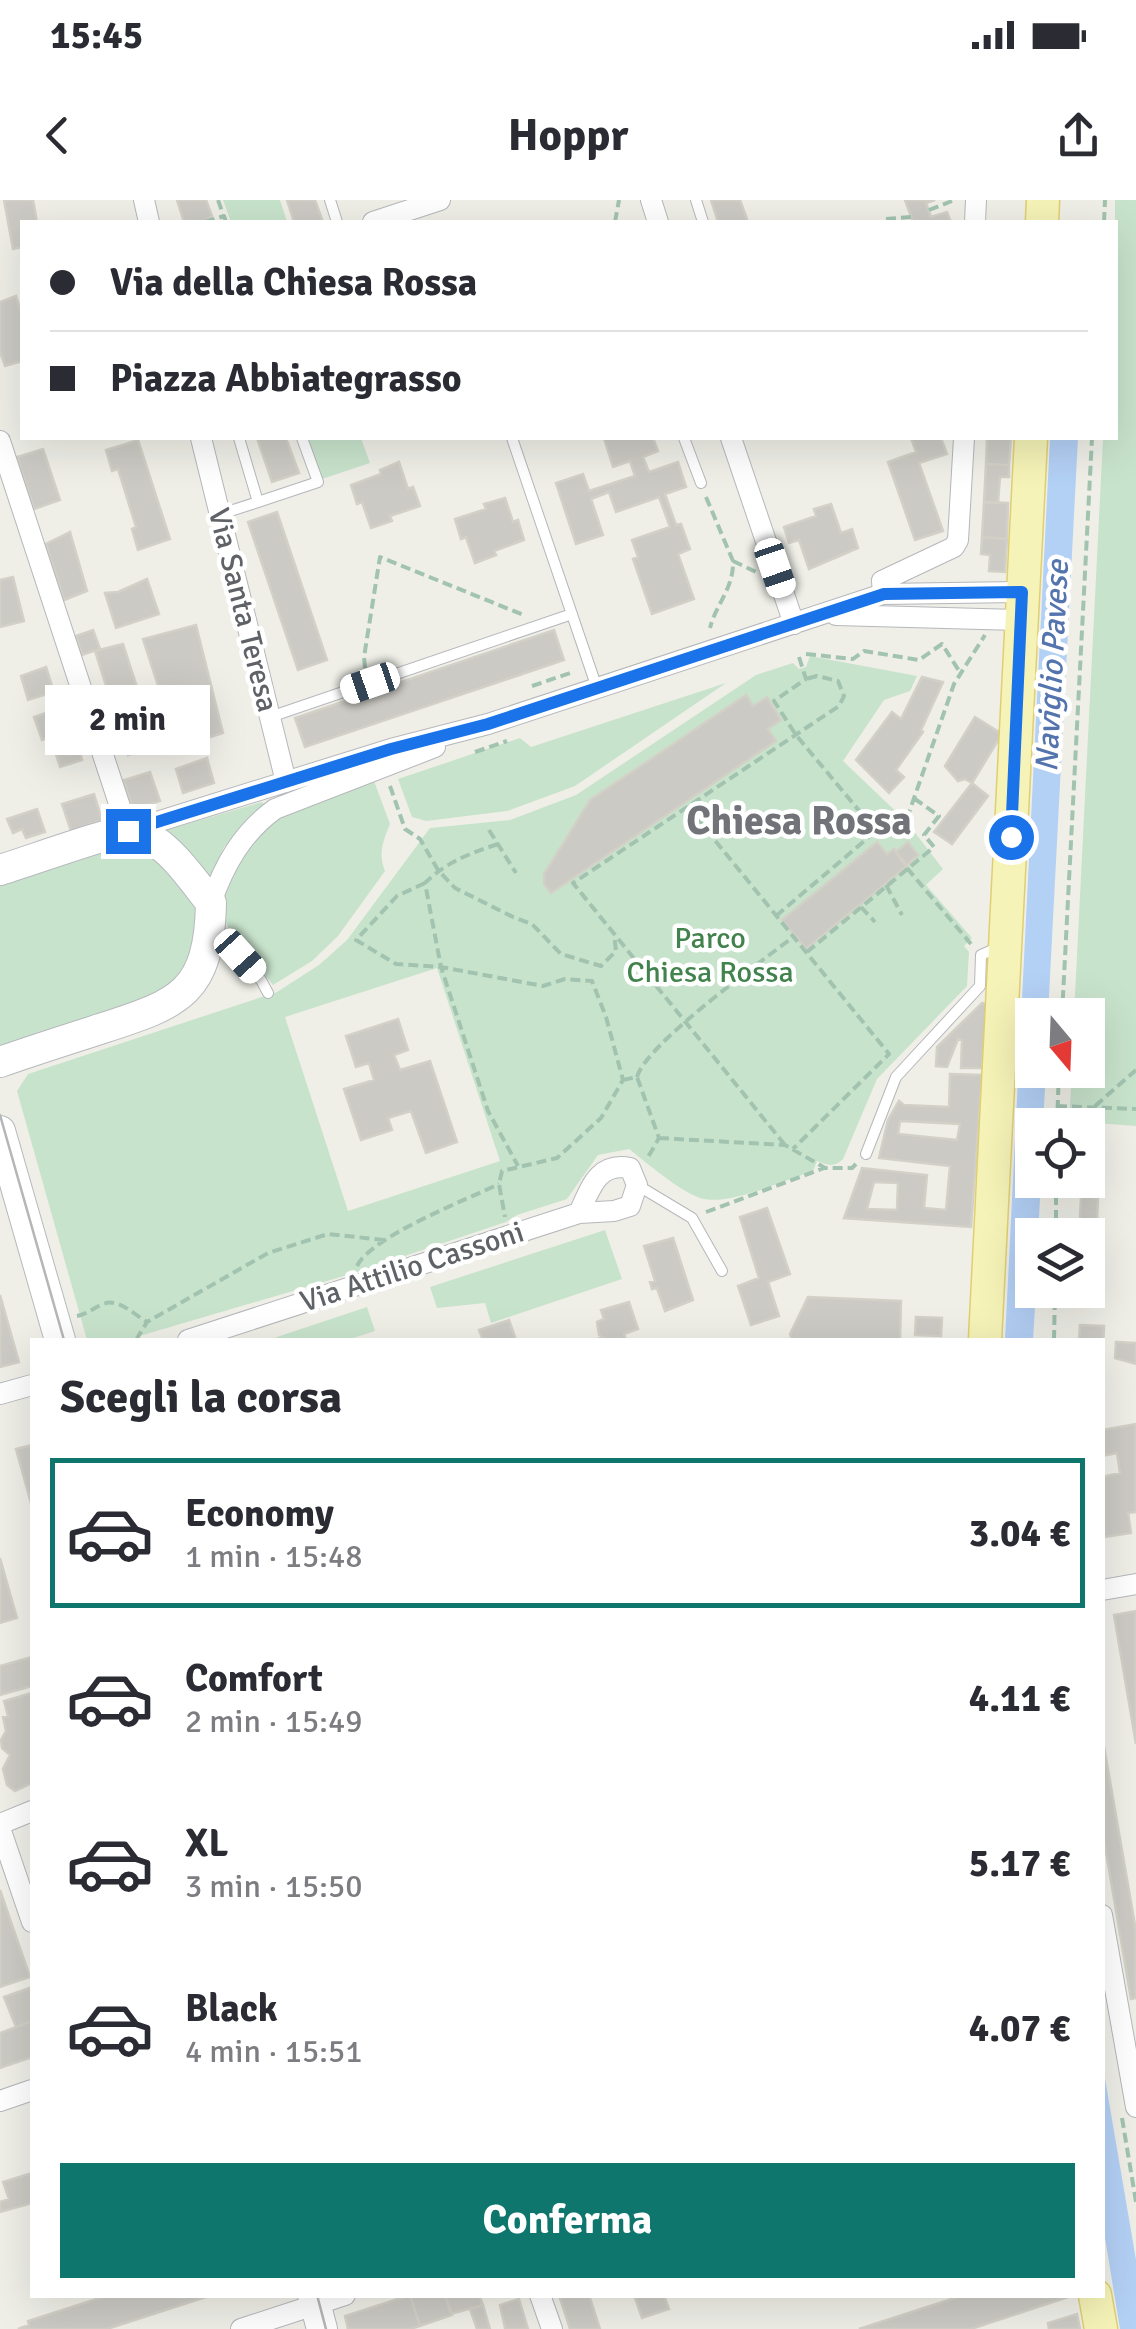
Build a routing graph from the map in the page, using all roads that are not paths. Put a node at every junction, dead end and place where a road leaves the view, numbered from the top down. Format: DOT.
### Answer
graph roads {
  1 [pos="440,200"];
  2 [pos="378,220"];
  3 [pos="202,440"];
  4 [pos="240,440"];
  5 [pos="303,440"];
  6 [pos="513,440"];
  7 [pos="685,440"];
  8 [pos="732,440"];
  9 [pos="962,440"];
  10 [pos="1031,440"];
  11 [pos="0,443"];
  12 [pos="700,483"];
  13 [pos="258,502"];
  14 [pos="220,514"];
  15 [pos="884,594"];
  16 [pos="1022,606"];
  17 [pos="572,614"];
  18 [pos="819,615"];
  19 [pos="896,615"];
  20 [pos="794,624"];
  21 [pos="597,689"];
  22 [pos="270,717"];
  23 [pos="289,791"];
  24 [pos="128,831"];
  25 [pos="0,870"];
  26 [pos="211,915"];
  27 [pos="991,989"];
  28 [pos="268,993"];
  29 [pos="0,1062"];
  30 [pos="0,1131"];
  31 [pos="866,1154"];
  32 [pos="634,1177"];
  33 [pos="580,1213"];
  34 [pos="722,1272"];
  35 [pos="68,1328"];
  36 [pos="194,1338"];
  37 [pos="985,1338"];
  38 [pos="30,1386"];
  39 [pos="0,1394"];
  40 [pos="1136,1584"];
  41 [pos="1105,1589"];
  42 [pos="30,1812"];
  43 [pos="0,1826"];
  44 [pos="30,1916"];
  45 [pos="1105,1932"];
  46 [pos="30,2091"];
  47 [pos="0,2101"];
  48 [pos="1136,2107"];
  49 [pos="339,2298"];
  50 [pos="541,2298"];
  51 [pos="1096,2298"];
  52 [pos="316,2310"];
  53 [pos="241,2329"];
  54 [pos="552,2329"];
  55 [pos="1101,2329"];
  1 -- 2 [label="street"];
  3 -- 14 [label="street, Via Santa Teresa"];
  4 -- 13 [label="lane"];
  5 -- 13 [label="lane"];
  6 -- 17 [label="lane"];
  7 -- 12 [label="lane"];
  8 -- 20 [label="street"];
  9 -- 15 [label="street"];
  10 -- 16 [label="main road"];
  11 -- 24 [label="street"];
  13 -- 14 [label="lane"];
  14 -- 22 [label="street, Via Santa Teresa"];
  15 -- 16 [label="street"];
  15 -- 18 [label="street"];
  15 -- 19 [label="street"];
  16 -- 19 [label="street"];
  16 -- 27 [label="main road"];
  17 -- 21 [label="lane"];
  17 -- 22 [label="lane"];
  18 -- 19 [label="street"];
  18 -- 20 [label="street"];
  20 -- 21 [label="street"];
  21 -- 23 [label="street"];
  22 -- 23 [label="street, Via Santa Teresa"];
  23 -- 24 [label="street"];
  23 -- 26 [label="street"];
  24 -- 25 [label="street"];
  24 -- 26 [label="street"];
  26 -- 28 [label="lane"];
  26 -- 29 [label="street"];
  27 -- 31 [label="lane"];
  27 -- 37 [label="main road"];
  30 -- 35 [label="street"];
  32 -- 33 [label="street, Via Attilio Cassoni"];
  32 -- 33 [label="street"];
  32 -- 34 [label="lane"];
  33 -- 36 [label="street, Via Attilio Cassoni"];
  38 -- 39 [label="street"];
  40 -- 41 [label="street"];
  42 -- 43 [label="street"];
  43 -- 44 [label="street"];
  45 -- 48 [label="street"];
  46 -- 47 [label="street"];
  49 -- 52 [label="street"];
  50 -- 54 [label="street"];
  51 -- 55 [label="main road"];
  52 -- 53 [label="street"];
}
